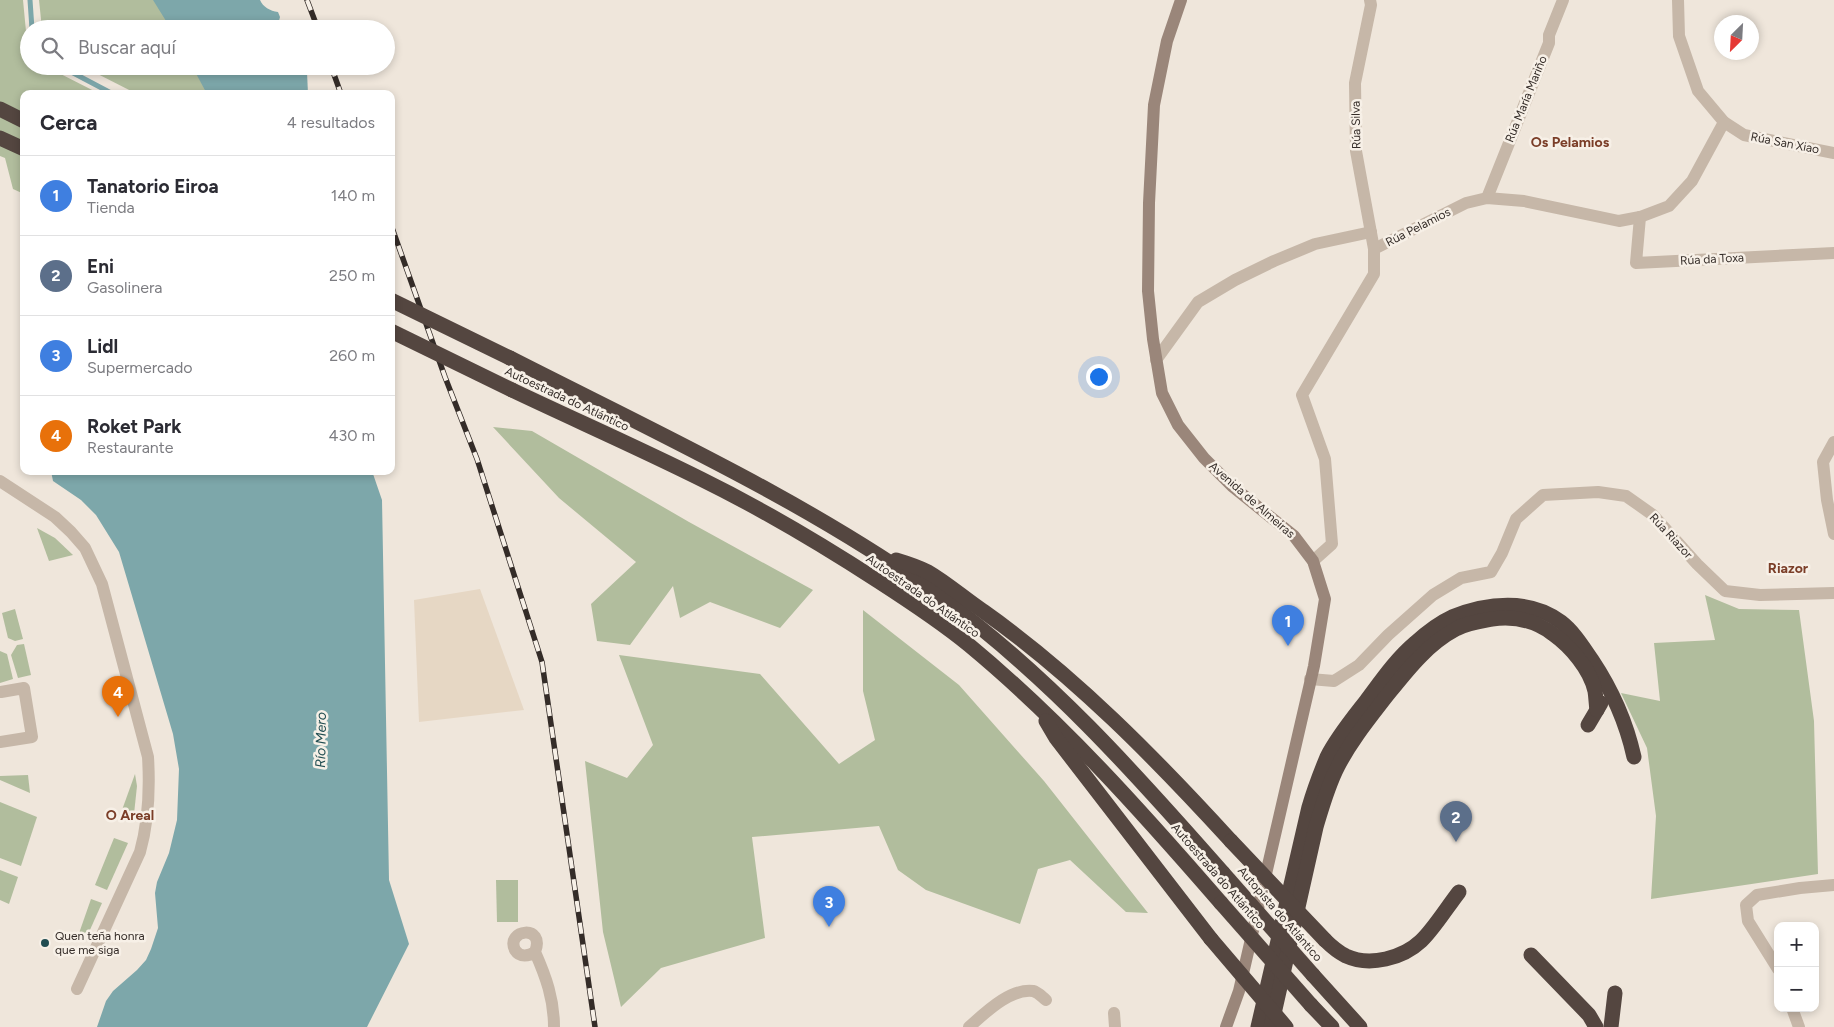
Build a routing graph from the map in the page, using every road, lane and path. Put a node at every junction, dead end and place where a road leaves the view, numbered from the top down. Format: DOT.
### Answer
graph roads {
  1 [pos="1181,0"];
  2 [pos="1370,0"];
  3 [pos="1563,0"];
  4 [pos="1678,0"];
  5 [pos="0,109"];
  6 [pos="20,119"];
  7 [pos="1724,122"];
  8 [pos="0,138"];
  9 [pos="20,147"];
  10 [pos="1834,153"];
  11 [pos="1487,198"];
  12 [pos="1640,217"];
  13 [pos="1371,232"];
  14 [pos="1374,249"];
  15 [pos="1834,253"];
  16 [pos="395,302"];
  17 [pos="395,333"];
  18 [pos="1156,360"];
  19 [pos="1834,442"];
  20 [pos="0,481"];
  21 [pos="1834,534"];
  22 [pos="870,550"];
  23 [pos="1313,561"];
  24 [pos="1834,593"];
  25 [pos="1310,679"];
  26 [pos="1608,684"];
  27 [pos="2,692"];
  28 [pos="1037,705"];
  29 [pos="1597,710"];
  30 [pos="1588,725"];
  31 [pos="0,742"];
  32 [pos="1634,757"];
  33 [pos="1223,873"];
  34 [pos="1834,885"];
  35 [pos="1459,892"];
  36 [pos="535,952"];
  37 [pos="1531,955"];
  38 [pos="1776,967"];
  39 [pos="77,989"];
  40 [pos="1615,993"];
  41 [pos="1046,1000"];
  42 [pos="1793,1012"];
  43 [pos="1114,1013"];
  44 [pos="554,1027"];
  45 [pos="969,1027"];
  46 [pos="1114,1027"];
  47 [pos="1226,1027"];
  48 [pos="1258,1027"];
  49 [pos="1271,1027"];
  50 [pos="1286,1027"];
  51 [pos="1332,1027"];
  52 [pos="1360,1027"];
  53 [pos="1596,1027"];
  54 [pos="1611,1027"];
  55 [pos="1799,1027"];
  1 -- 18 [label="main road, Avenida de Almeiras"];
  2 -- 13 [label="street, Rúa Silva"];
  3 -- 11 [label="street, Rúa María Mariño"];
  4 -- 7 [label="street, Rúa San Xiao"];
  5 -- 6 [label="highway"];
  7 -- 10 [label="street, Rúa San Xiao"];
  7 -- 12 [label="street, Rúa Pelamios"];
  8 -- 9 [label="highway"];
  11 -- 12 [label="street, Rúa Pelamios"];
  11 -- 14 [label="street, Rúa Pelamios"];
  12 -- 15 [label="street, Rúa da Toxa"];
  13 -- 14 [label="street, Rúa Silva"];
  13 -- 18 [label="street"];
  14 -- 23 [label="street, Rúa Pelamios"];
  16 -- 22 [label="highway, Autoestrada do Atlántico, bridge"];
  17 -- 28 [label="highway, Autoestrada do Atlántico, bridge"];
  18 -- 23 [label="main road, Avenida de Almeiras"];
  19 -- 21 [label="street"];
  20 -- 39 [label="street"];
  22 -- 33 [label="highway, Autoestrada do Atlántico"];
  22 -- 35 [label="highway, bridge"];
  23 -- 25 [label="main road, Avenida de Almeiras"];
  24 -- 25 [label="street, Rúa Riazor"];
  25 -- 47 [label="main road, Avenida de Almeiras"];
  26 -- 29 [label="highway"];
  26 -- 32 [label="highway"];
  26 -- 48 [label="highway"];
  27 -- 31 [label="street"];
  28 -- 50 [label="highway, bridge"];
  28 -- 51 [label="highway, Autoestrada do Atlántico, bridge"];
  29 -- 30 [label="highway"];
  29 -- 49 [label="highway"];
  33 -- 52 [label="highway, Autopista do Atlántico, bridge"];
  34 -- 38 [label="street"];
  36 -- 44 [label="street"];
  37 -- 53 [label="highway"];
  40 -- 54 [label="highway"];
  41 -- 45 [label="street"];
  42 -- 55 [label="street"];
  43 -- 46 [label="street"];
}
